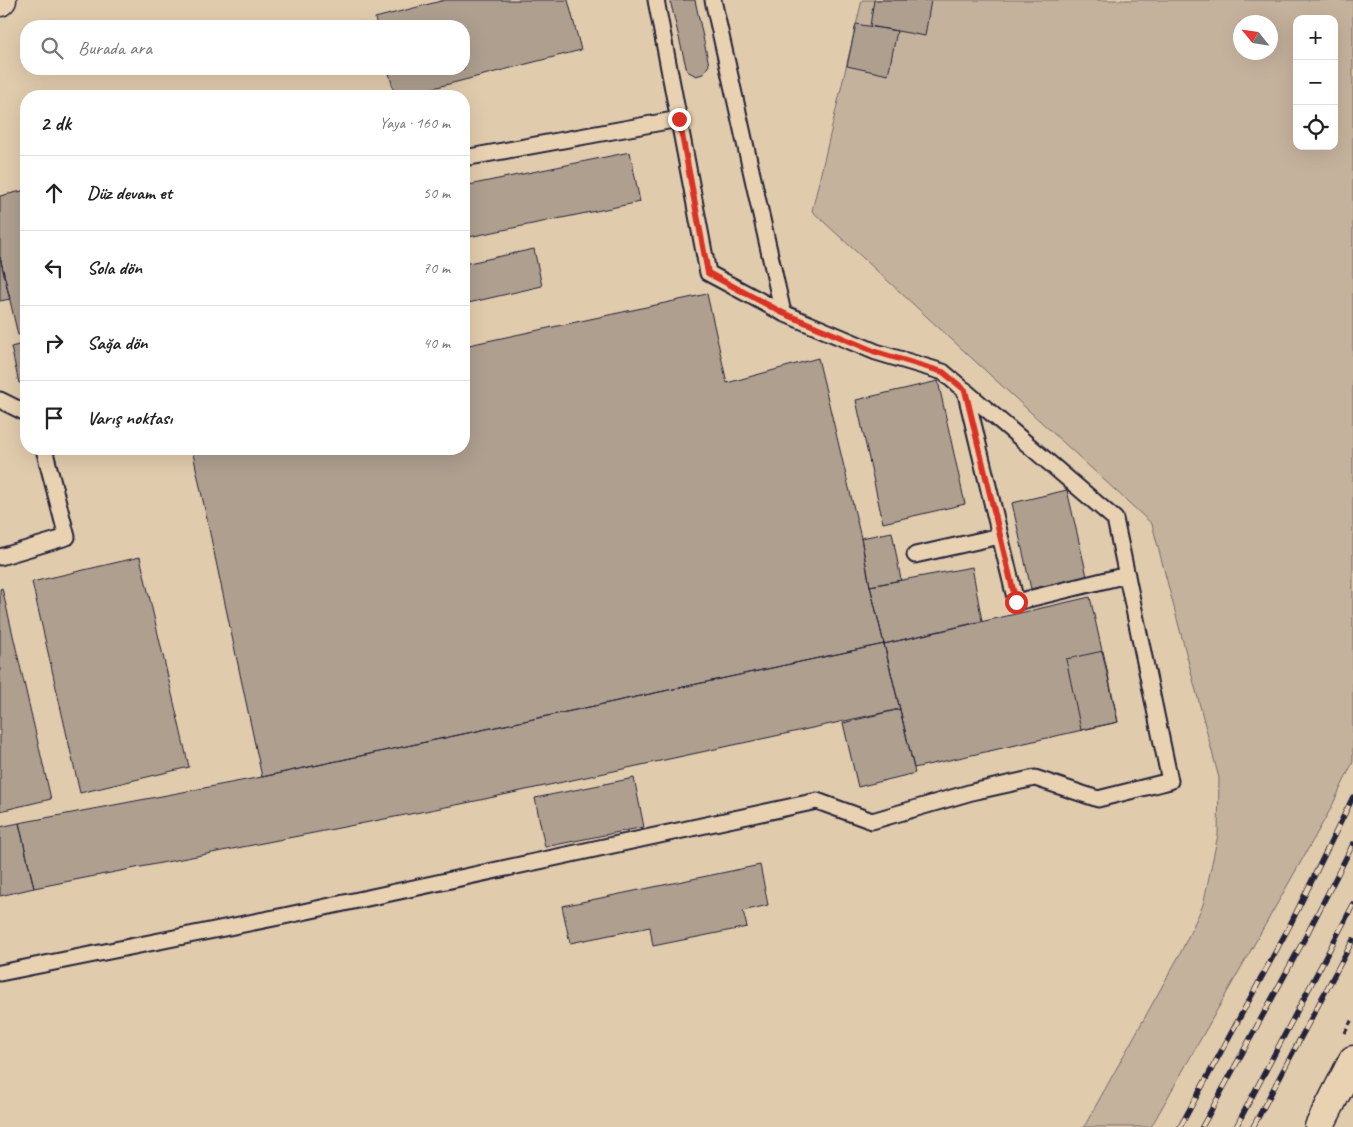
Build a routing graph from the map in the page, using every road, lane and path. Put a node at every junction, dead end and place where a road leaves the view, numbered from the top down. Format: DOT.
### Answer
graph roads {
  1 [pos="656,0"];
  2 [pos="712,0"];
  3 [pos="679,119"];
  4 [pos="470,157"];
  5 [pos="783,313"];
  6 [pos="965,390"];
  7 [pos="0,400"];
  8 [pos="20,411"];
  9 [pos="46,455"];
  10 [pos="1000,536"];
  11 [pos="915,555"];
  12 [pos="0,557"];
  13 [pos="1127,575"];
  14 [pos="0,973"];
  15 [pos="1353,1060"];
  16 [pos="1319,1127"];
  1 -- 3 [label="lane"];
  2 -- 5 [label="lane"];
  3 -- 4 [label="lane"];
  3 -- 5 [label="lane"];
  5 -- 6 [label="lane"];
  6 -- 10 [label="lane"];
  6 -- 13 [label="lane"];
  7 -- 8 [label="lane"];
  9 -- 12 [label="lane"];
  10 -- 11 [label="lane"];
  10 -- 13 [label="lane"];
  13 -- 14 [label="lane"];
  15 -- 16 [label="main road"];
}
